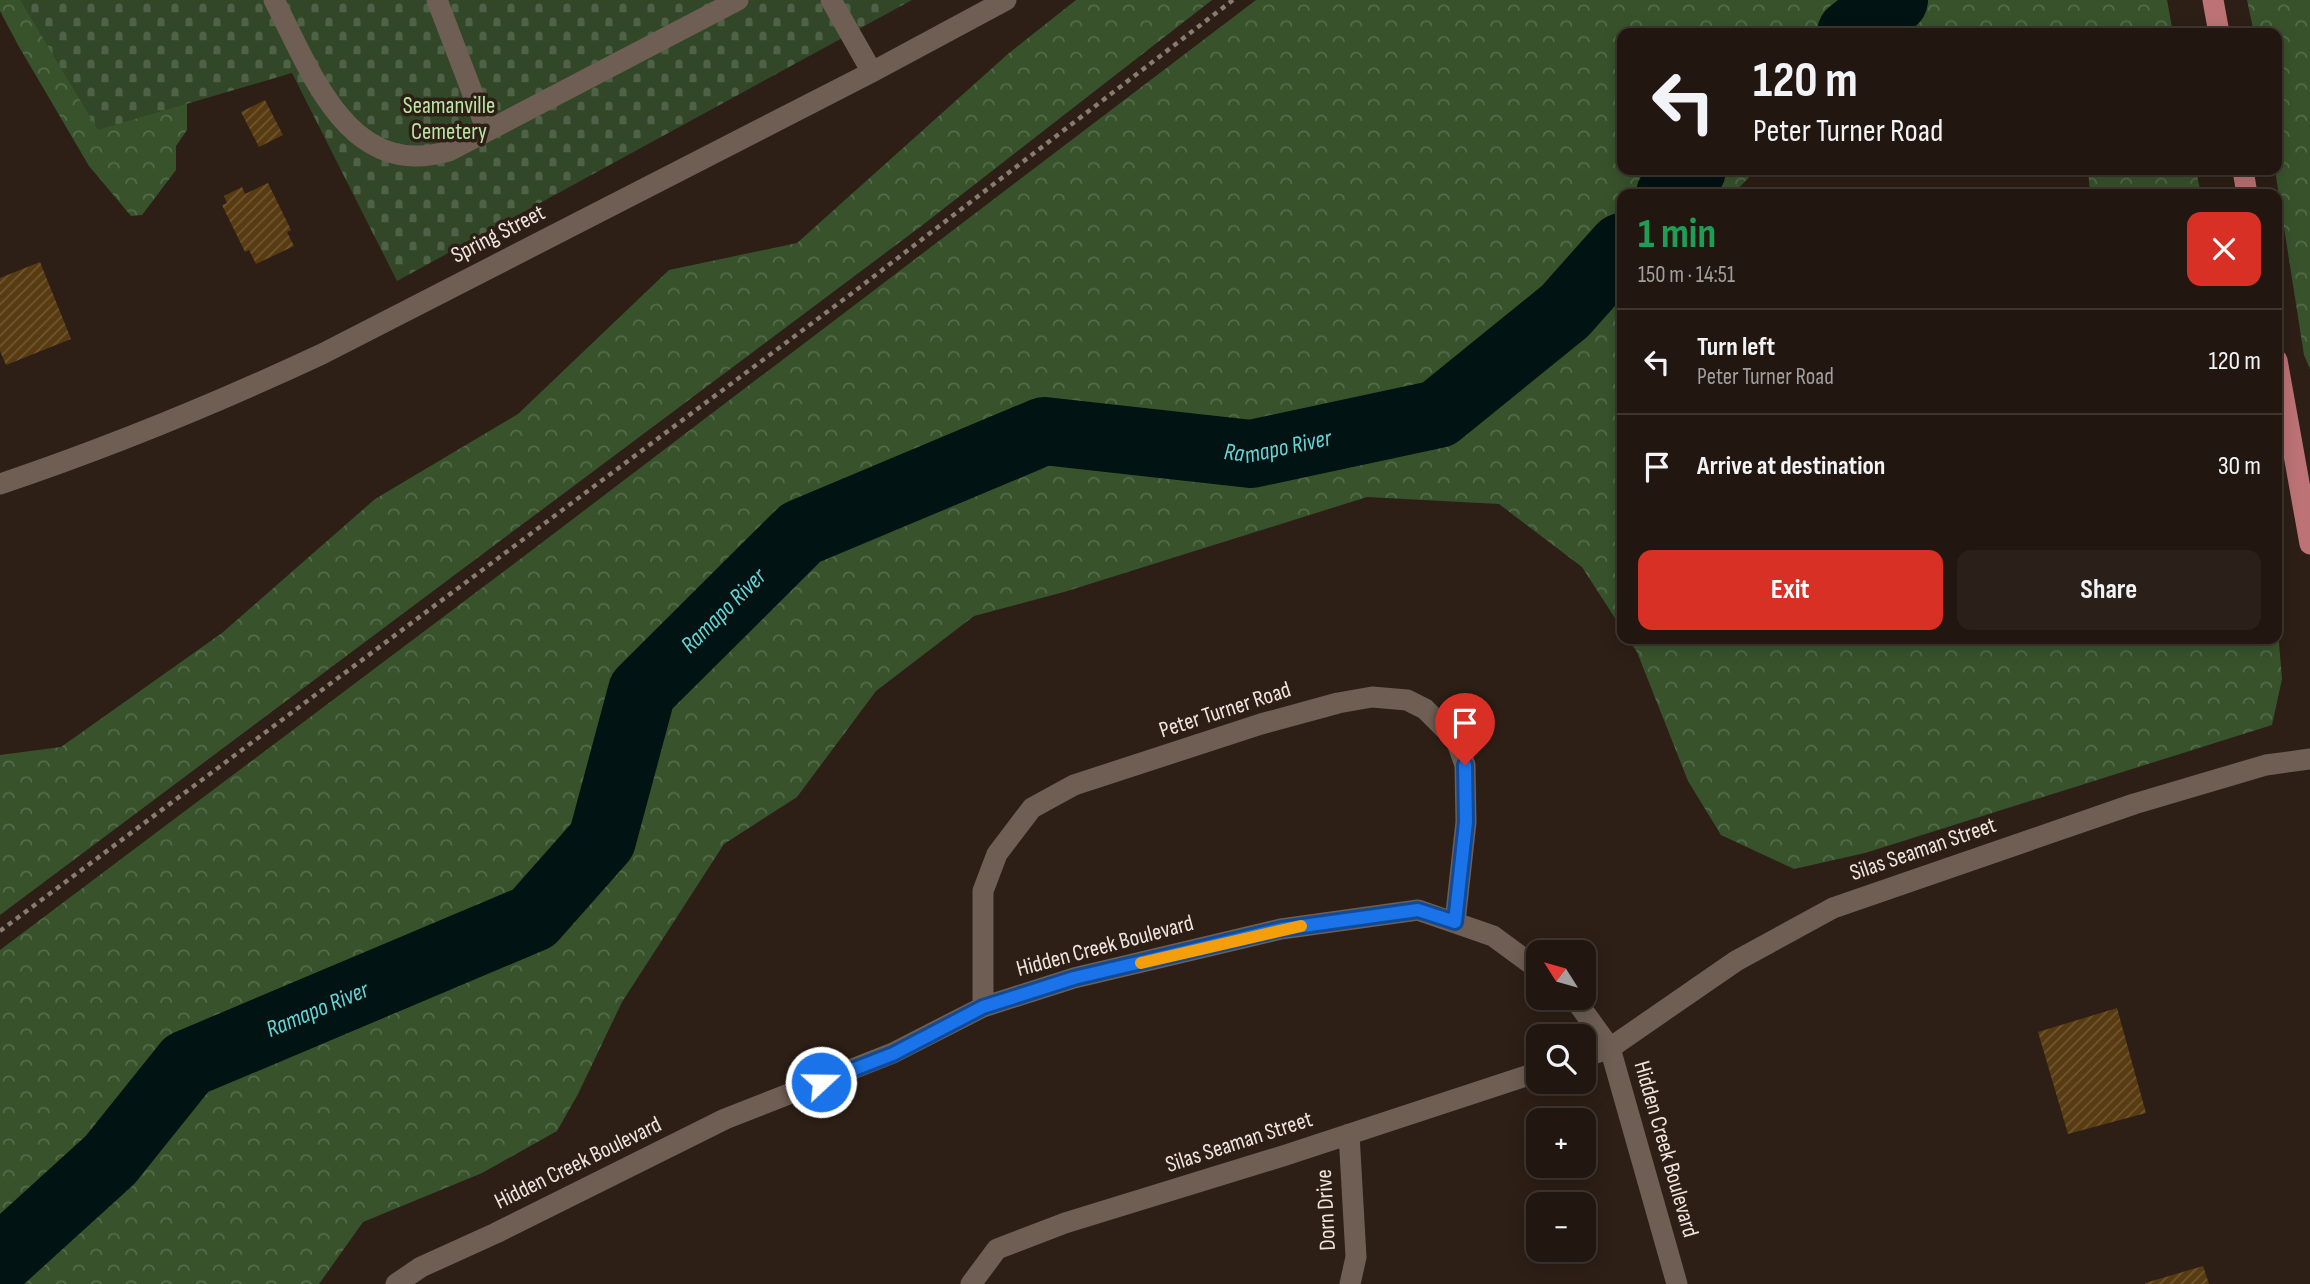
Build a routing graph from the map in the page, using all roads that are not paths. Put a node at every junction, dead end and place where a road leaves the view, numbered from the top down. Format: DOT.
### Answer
graph roads {
  1 [pos="274,0"];
  2 [pos="437,0"];
  3 [pos="738,0"];
  4 [pos="831,0"];
  5 [pos="1006,0"];
  6 [pos="2213,0"];
  7 [pos="2218,28"];
  8 [pos="872,72"];
  9 [pos="487,131"];
  10 [pos="2282,388"];
  11 [pos="0,485"];
  12 [pos="2310,544"];
  13 [pos="2310,759"];
  14 [pos="1455,922"];
  15 [pos="1526,960"];
  16 [pos="983,1007"];
  17 [pos="1583,1010"];
  18 [pos="1610,1048"];
  19 [pos="1596,1053"];
  20 [pos="1526,1076"];
  21 [pos="1349,1134"];
  22 [pos="396,1284"];
  23 [pos="971,1284"];
  24 [pos="1350,1284"];
  25 [pos="1677,1284"];
  1 -- 9 [label="street"];
  2 -- 9 [label="street"];
  3 -- 9 [label="street"];
  4 -- 8 [label="street"];
  5 -- 8 [label="street, Spring Street"];
  6 -- 7 [label="main road"];
  8 -- 11 [label="street, Spring Street"];
  10 -- 12 [label="main road"];
  13 -- 18 [label="street, Silas Seaman Street"];
  14 -- 15 [label="street, Hidden Creek Boulevard"];
  14 -- 16 [label="street, Hidden Creek Boulevard"];
  14 -- 16 [label="street, Peter Turner Road"];
  16 -- 22 [label="street, Hidden Creek Boulevard"];
  17 -- 18 [label="street, Hidden Creek Boulevard"];
  18 -- 19 [label="street, Silas Seaman Street"];
  18 -- 25 [label="street, Hidden Creek Boulevard"];
  20 -- 21 [label="street, Silas Seaman Street"];
  21 -- 23 [label="street, Silas Seaman Street"];
  21 -- 24 [label="street, Dorn Drive"];
}
